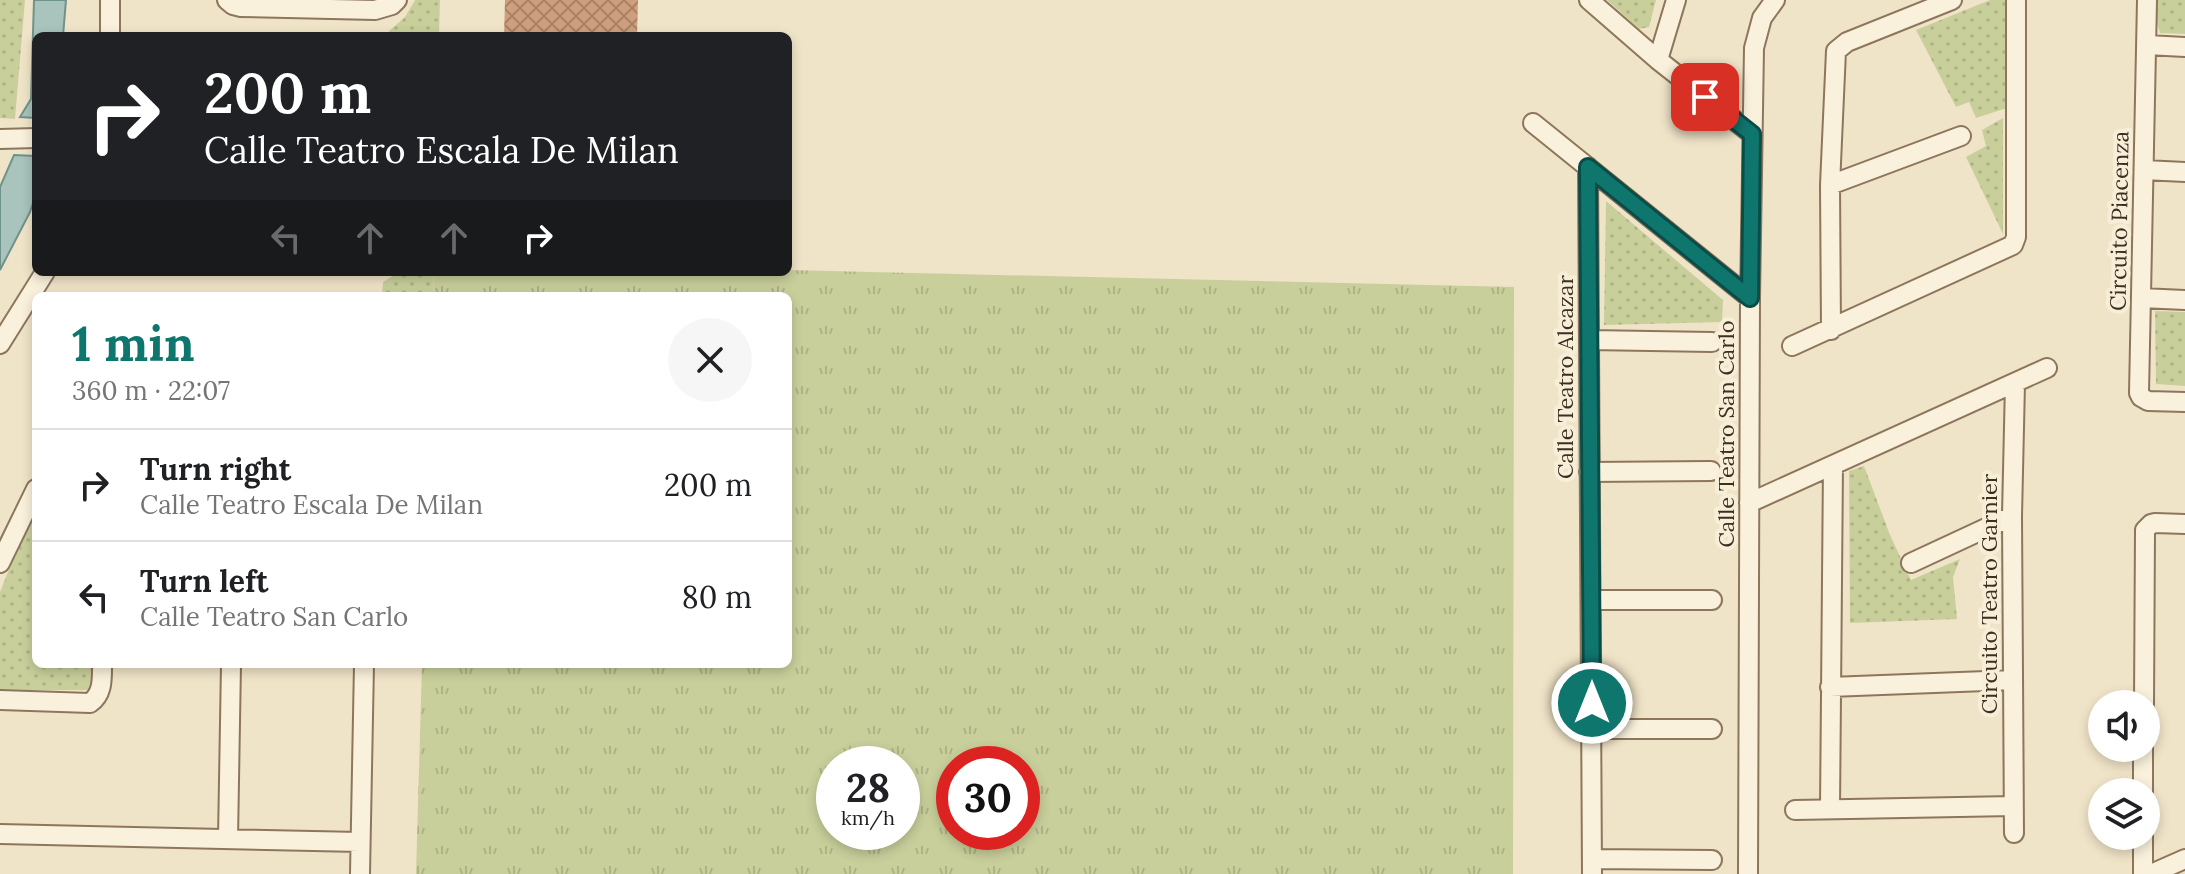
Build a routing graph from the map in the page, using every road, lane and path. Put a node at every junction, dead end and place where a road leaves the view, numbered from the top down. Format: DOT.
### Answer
graph roads {
  1 [pos="110,0"];
  2 [pos="227,0"];
  3 [pos="397,0"];
  4 [pos="1589,0"];
  5 [pos="1676,0"];
  6 [pos="1775,0"];
  7 [pos="1952,0"];
  8 [pos="2016,0"];
  9 [pos="2147,0"];
  10 [pos="110,32"];
  11 [pos="2147,45"];
  12 [pos="2185,47"];
  13 [pos="1658,60"];
  14 [pos="1533,123"];
  15 [pos="1752,134"];
  16 [pos="1961,136"];
  17 [pos="32,138"];
  18 [pos="0,139"];
  19 [pos="1588,167"];
  20 [pos="2144,170"];
  21 [pos="2185,172"];
  22 [pos="1830,185"];
  23 [pos="32,293"];
  24 [pos="1750,298"];
  25 [pos="2141,298"];
  26 [pos="2185,300"];
  27 [pos="1831,330"];
  28 [pos="1589,340"];
  29 [pos="1712,342"];
  30 [pos="0,344"];
  31 [pos="1792,346"];
  32 [pos="2047,368"];
  33 [pos="2015,383"];
  34 [pos="2185,402"];
  35 [pos="1833,465"];
  36 [pos="1711,471"];
  37 [pos="1589,472"];
  38 [pos="32,497"];
  39 [pos="1749,503"];
  40 [pos="2012,516"];
  41 [pos="2185,524"];
  42 [pos="0,563"];
  43 [pos="1911,563"];
  44 [pos="1592,600"];
  45 [pos="1712,600"];
  46 [pos="102,668"];
  47 [pos="231,668"];
  48 [pos="364,668"];
  49 [pos="2012,680"];
  50 [pos="1830,687"];
  51 [pos="2144,690"];
  52 [pos="0,700"];
  53 [pos="1592,729"];
  54 [pos="1712,729"];
  55 [pos="2013,806"];
  56 [pos="1830,809"];
  57 [pos="1795,810"];
  58 [pos="2014,833"];
  59 [pos="0,834"];
  60 [pos="228,839"];
  61 [pos="360,842"];
  62 [pos="2143,850"];
  63 [pos="2185,859"];
  64 [pos="1712,860"];
  65 [pos="1592,866"];
  66 [pos="360,874"];
  67 [pos="1748,874"];
  68 [pos="2143,874"];
  69 [pos="2151,874"];
  1 -- 10 [label="street"];
  2 -- 3 [label="street"];
  4 -- 13 [label="street"];
  5 -- 13 [label="street"];
  6 -- 15 [label="street, Calle Teatro San Carlo"];
  7 -- 22 [label="street"];
  8 -- 27 [label="street"];
  9 -- 11 [label="street, Circuito Piacenza"];
  11 -- 12 [label="street"];
  11 -- 20 [label="street, Circuito Piacenza"];
  13 -- 15 [label="street"];
  14 -- 19 [label="street"];
  15 -- 24 [label="street, Calle Teatro San Carlo"];
  16 -- 22 [label="street"];
  17 -- 18 [label="street"];
  19 -- 24 [label="street"];
  19 -- 28 [label="street, Calle Teatro Alcazar"];
  20 -- 21 [label="street"];
  20 -- 25 [label="street, Circuito Piacenza"];
  22 -- 27 [label="street"];
  23 -- 30 [label="street"];
  24 -- 39 [label="street, Calle Teatro San Carlo"];
  25 -- 26 [label="street"];
  25 -- 34 [label="street, Circuito Piacenza"];
  27 -- 31 [label="street"];
  28 -- 29 [label="street"];
  28 -- 37 [label="street, Calle Teatro Alcazar"];
  32 -- 33 [label="street"];
  33 -- 35 [label="street"];
  33 -- 40 [label="street, Circuito Teatro Garnier"];
  35 -- 39 [label="street"];
  35 -- 50 [label="street"];
  36 -- 37 [label="street"];
  37 -- 44 [label="street, Calle Teatro Alcazar"];
  38 -- 42 [label="street"];
  39 -- 67 [label="street, Calle Teatro San Carlo"];
  40 -- 43 [label="street"];
  40 -- 49 [label="street, Circuito Teatro Garnier"];
  41 -- 51 [label="street"];
  44 -- 45 [label="street"];
  44 -- 53 [label="street, Calle Teatro Alcazar"];
  46 -- 52 [label="street"];
  47 -- 60 [label="street"];
  48 -- 61 [label="street"];
  49 -- 50 [label="street"];
  49 -- 55 [label="street, Circuito Teatro Garnier"];
  50 -- 56 [label="street"];
  53 -- 54 [label="street"];
  53 -- 65 [label="street, Calle Teatro Alcazar"];
  55 -- 56 [label="street"];
  55 -- 58 [label="street, Circuito Teatro Garnier"];
  56 -- 57 [label="street"];
  59 -- 60 [label="street"];
  60 -- 61 [label="street"];
  61 -- 66 [label="street"];
  62 -- 68 [label="street"];
  63 -- 69 [label="street"];
  64 -- 65 [label="street"];
}
